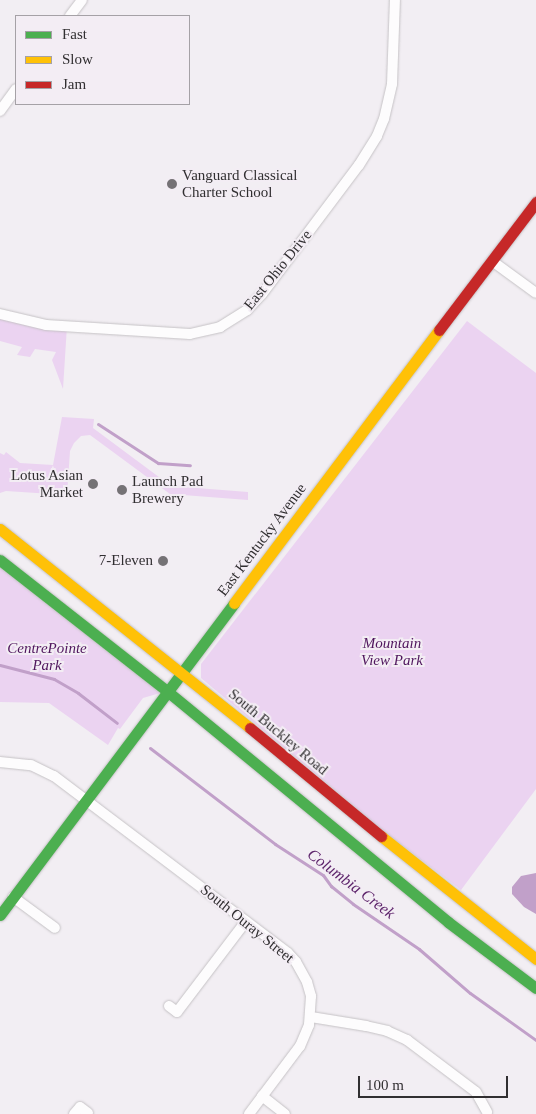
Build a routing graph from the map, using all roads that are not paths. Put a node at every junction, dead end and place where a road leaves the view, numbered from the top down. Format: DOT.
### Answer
graph roads {
  1 [pos="82,0"];
  2 [pos="395,0"];
  3 [pos="71,15"];
  4 [pos="15,90"];
  5 [pos="0,110"];
  6 [pos="536,202"];
  7 [pos="492,261"];
  8 [pos="536,293"];
  9 [pos="0,314"];
  10 [pos="0,529"];
  11 [pos="0,560"];
  12 [pos="182,672"];
  13 [pos="167,691"];
  14 [pos="0,762"];
  15 [pos="86,800"];
  16 [pos="13,897"];
  17 [pos="0,915"];
  18 [pos="246,921"];
  19 [pos="55,928"];
  20 [pos="536,959"];
  21 [pos="536,988"];
  22 [pos="169,1006"];
  23 [pos="311,1017"];
  24 [pos="262,1096"];
  25 [pos="88,1112"];
  26 [pos="487,1112"];
  27 [pos="74,1114"];
  28 [pos="249,1114"];
  29 [pos="285,1114"];
  1 -- 3 [label="street"];
  2 -- 9 [label="street, East Ohio Drive"];
  4 -- 5 [label="street"];
  6 -- 7 [label="main road, East Kentucky Avenue"];
  7 -- 8 [label="street"];
  7 -- 12 [label="main road, East Kentucky Avenue"];
  10 -- 12 [label="main road, South Buckley Road"];
  11 -- 13 [label="main road"];
  12 -- 13 [label="main road, East Kentucky Avenue"];
  12 -- 20 [label="main road, South Buckley Road"];
  13 -- 15 [label="main road, East Kentucky Avenue"];
  13 -- 21 [label="main road"];
  14 -- 15 [label="street, South Ouray Street"];
  15 -- 16 [label="main road, East Kentucky Avenue"];
  15 -- 18 [label="street, South Ouray Street"];
  16 -- 17 [label="main road, East Kentucky Avenue"];
  16 -- 19 [label="street"];
  18 -- 22 [label="street"];
  18 -- 23 [label="street, South Ouray Street"];
  23 -- 24 [label="street"];
  23 -- 26 [label="street"];
  24 -- 28 [label="street"];
  24 -- 29 [label="street"];
  25 -- 27 [label="street"];
}
